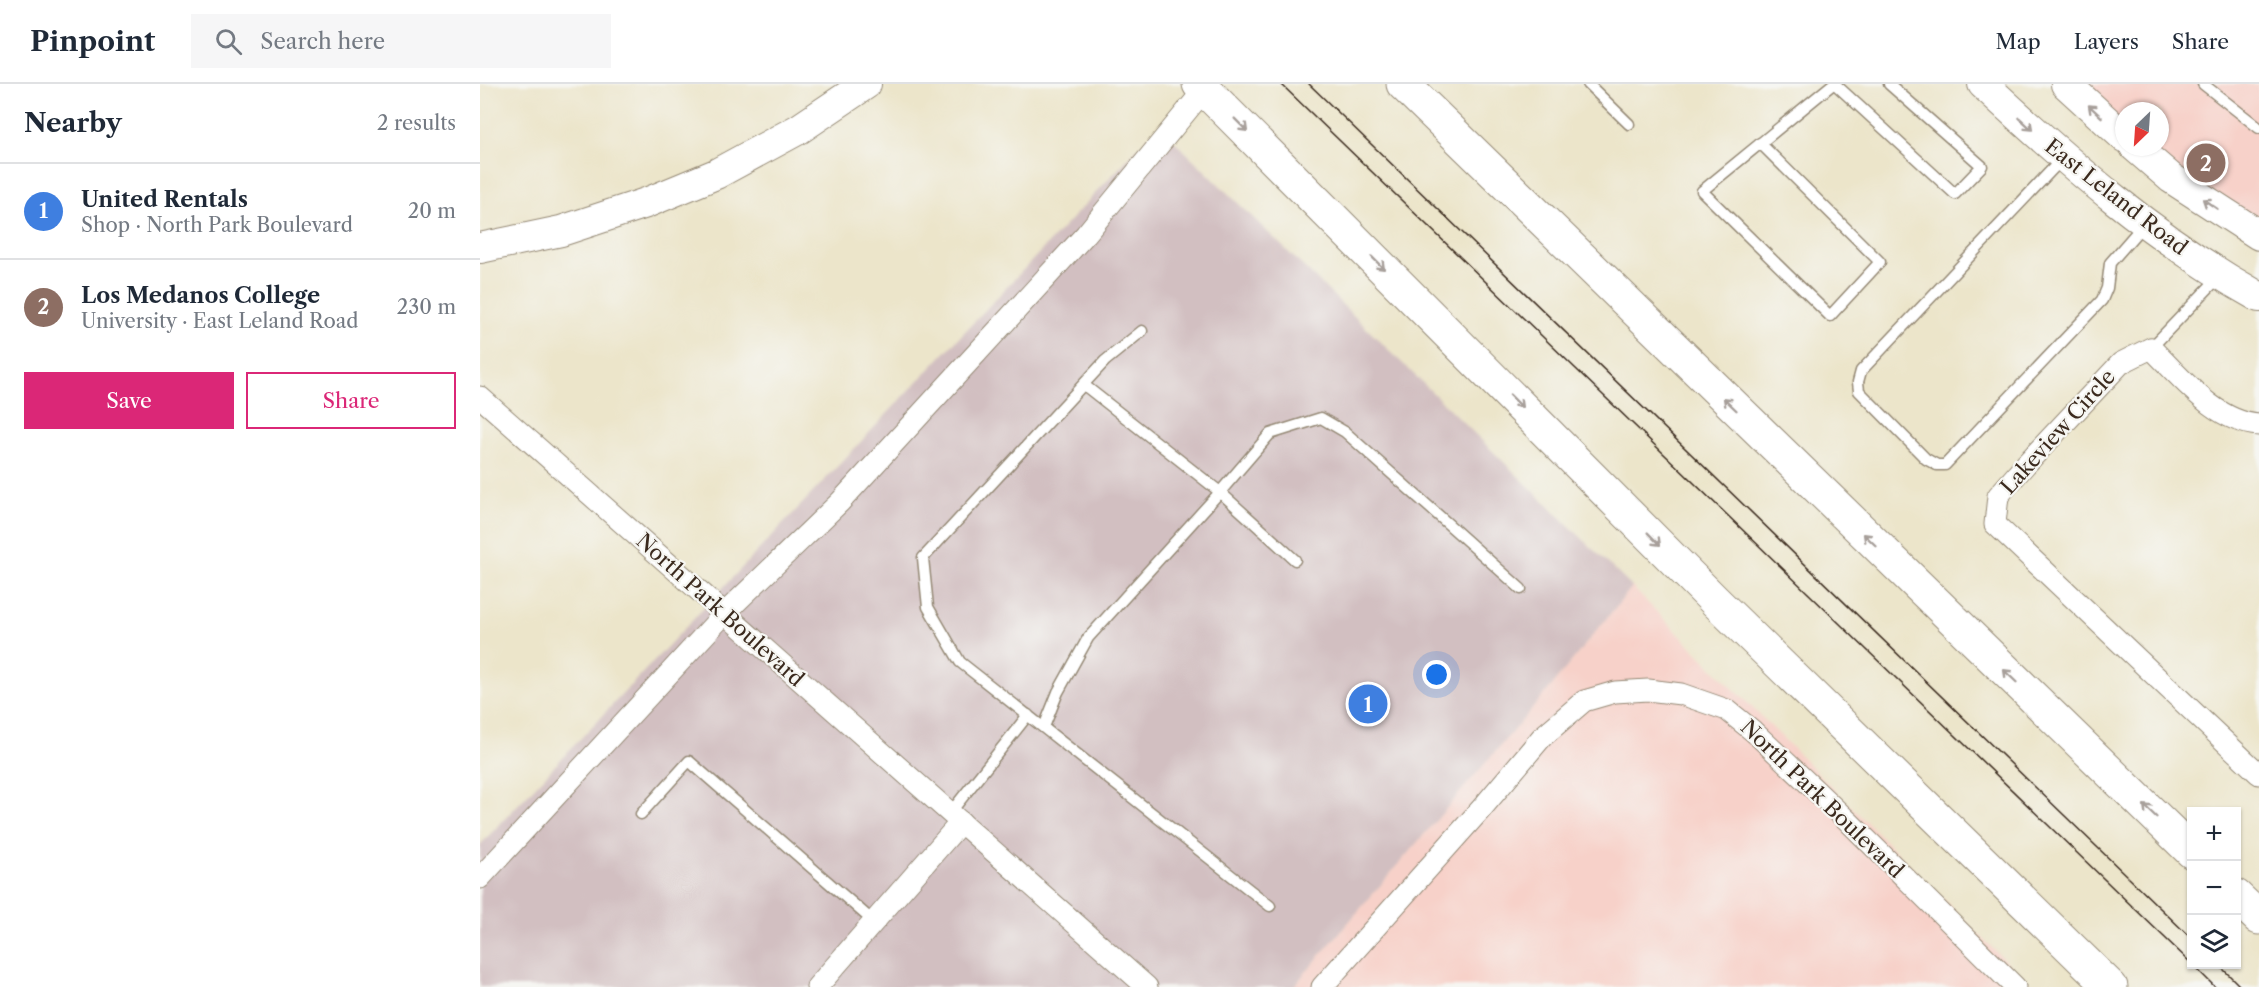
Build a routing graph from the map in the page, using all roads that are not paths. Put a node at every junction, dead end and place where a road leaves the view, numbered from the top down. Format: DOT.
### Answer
graph roads {
  1 [pos="866,84"];
  2 [pos="1403,84"];
  3 [pos="1588,84"];
  4 [pos="1834,84"];
  5 [pos="1889,84"];
  6 [pos="1983,84"];
  7 [pos="2066,84"];
  8 [pos="2203,84"];
  9 [pos="1197,93"];
  10 [pos="1629,124"];
  11 [pos="2259,128"];
  12 [pos="2115,129"];
  13 [pos="1760,143"];
  14 [pos="2145,156"];
  15 [pos="2063,159"];
  16 [pos="2145,223"];
  17 [pos="2259,236"];
  18 [pos="480,248"];
  19 [pos="2220,276"];
  20 [pos="2259,297"];
  21 [pos="1142,331"];
  22 [pos="2151,348"];
  23 [pos="1084,385"];
  24 [pos="480,397"];
  25 [pos="2259,424"];
  26 [pos="1220,492"];
  27 [pos="1295,560"];
  28 [pos="1521,589"];
  29 [pos="724,614"];
  30 [pos="1028,715"];
  31 [pos="1044,727"];
  32 [pos="2259,774"];
  33 [pos="641,814"];
  34 [pos="955,818"];
  35 [pos="2187,847"];
  36 [pos="480,878"];
  37 [pos="2241,901"];
  38 [pos="1270,906"];
  39 [pos="2259,918"];
  40 [pos="874,922"];
  41 [pos="817,987"];
  42 [pos="1147,987"];
  43 [pos="1322,987"];
  44 [pos="2015,987"];
  45 [pos="2111,987"];
  1 -- 18 [label="main road"];
  35 -- 2 [label="highway, one-way"];
  3 -- 10 [label="lane"];
  4 -- 5 [label="lane"];
  4 -- 13 [label="lane"];
  6 -- 15 [label="main road, East Leland Road, one-way"];
  12 -- 7 [label="main road, one-way"];
  8 -- 11 [label="lane"];
  9 -- 29 [label="street"];
  9 -- 45 [label="highway, one-way"];
  13 -- 13 [label="lane"];
  17 -- 14 [label="main road, one-way"];
  15 -- 16 [label="main road, East Leland Road"];
  15 -- 16 [label="lane"];
  16 -- 19 [label="main road, East Leland Road"];
  19 -- 20 [label="main road, East Leland Road"];
  19 -- 22 [label="lane"];
  21 -- 23 [label="lane"];
  22 -- 25 [label="street"];
  22 -- 32 [label="street, Lakeview Circle"];
  23 -- 26 [label="lane"];
  23 -- 30 [label="lane"];
  24 -- 29 [label="street, North Park Boulevard"];
  26 -- 27 [label="lane"];
  26 -- 28 [label="lane"];
  26 -- 31 [label="lane"];
  29 -- 34 [label="street, North Park Boulevard"];
  29 -- 36 [label="street"];
  30 -- 31 [label="lane"];
  30 -- 34 [label="lane"];
  31 -- 38 [label="lane"];
  33 -- 40 [label="lane"];
  34 -- 40 [label="street"];
  34 -- 42 [label="street, North Park Boulevard"];
  37 -- 39 [label="highway"];
  40 -- 41 [label="street"];
  43 -- 44 [label="street, North Park Boulevard"];
}
